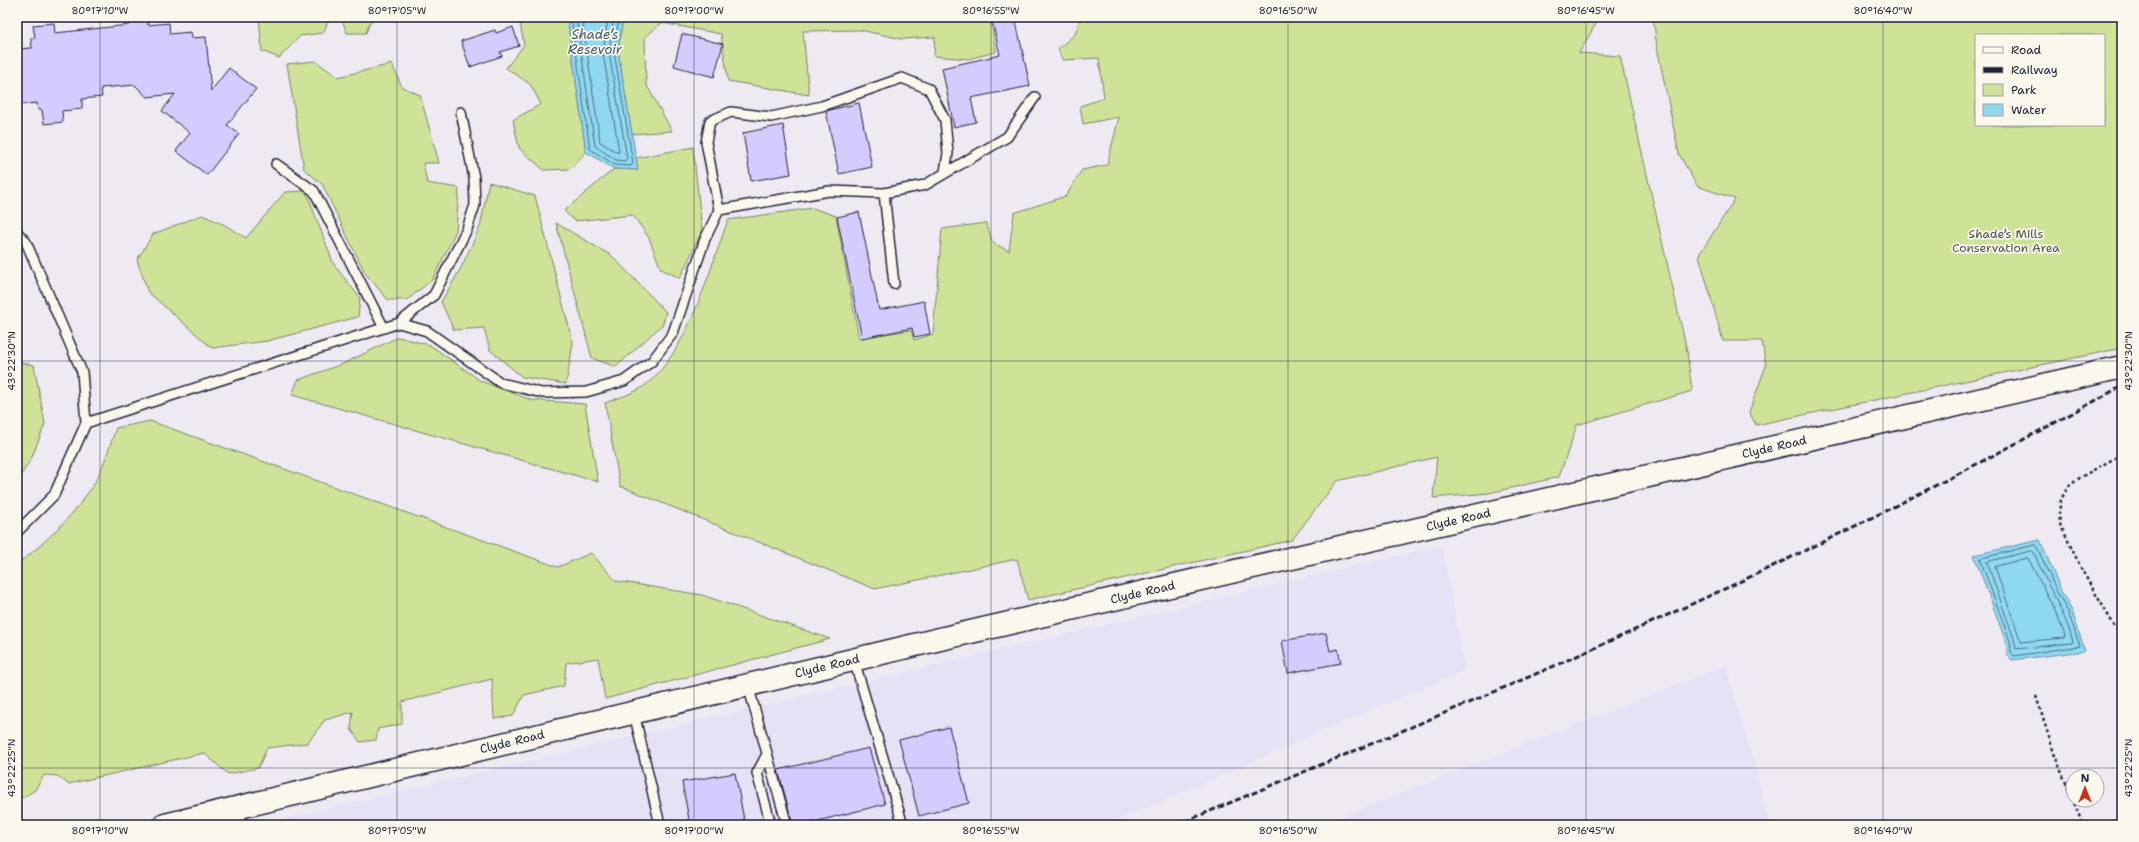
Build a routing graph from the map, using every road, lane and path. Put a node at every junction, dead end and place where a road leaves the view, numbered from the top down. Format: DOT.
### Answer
graph roads {
  1 [pos="1035,97"];
  2 [pos="461,112"];
  3 [pos="276,164"];
  4 [pos="945,172"];
  5 [pos="884,193"];
  6 [pos="719,210"];
  7 [pos="17,232"];
  8 [pos="26,242"];
  9 [pos="17,247"];
  10 [pos="894,284"];
  11 [pos="399,323"];
  12 [pos="384,328"];
  13 [pos="2122,367"];
  14 [pos="86,423"];
  15 [pos="2122,454"];
  16 [pos="17,532"];
  17 [pos="2122,639"];
  18 [pos="854,660"];
  19 [pos="748,685"];
  20 [pos="2036,696"];
  21 [pos="634,713"];
  22 [pos="766,756"];
  23 [pos="235,818"];
  24 [pos="165,825"];
  25 [pos="660,825"];
  26 [pos="771,825"];
  27 [pos="786,825"];
  28 [pos="903,825"];
  29 [pos="2083,825"];
  1 -- 4 [label="lane"];
  2 -- 11 [label="lane"];
  3 -- 12 [label="lane"];
  4 -- 5 [label="lane"];
  4 -- 6 [label="lane"];
  5 -- 6 [label="lane"];
  5 -- 10 [label="lane"];
  6 -- 11 [label="lane"];
  7 -- 8 [label="lane"];
  8 -- 9 [label="lane"];
  8 -- 14 [label="lane"];
  11 -- 12 [label="lane"];
  12 -- 14 [label="lane"];
  13 -- 18 [label="main road, Clyde Road"];
  14 -- 16 [label="lane"];
  15 -- 17 [label="path"];
  18 -- 19 [label="main road, Clyde Road"];
  18 -- 28 [label="lane"];
  19 -- 21 [label="main road, Clyde Road"];
  19 -- 22 [label="lane"];
  20 -- 29 [label="path"];
  21 -- 23 [label="main road, Clyde Road"];
  21 -- 25 [label="lane"];
  22 -- 26 [label="lane"];
  22 -- 27 [label="lane"];
  23 -- 24 [label="main road, Clyde Road"];
}
